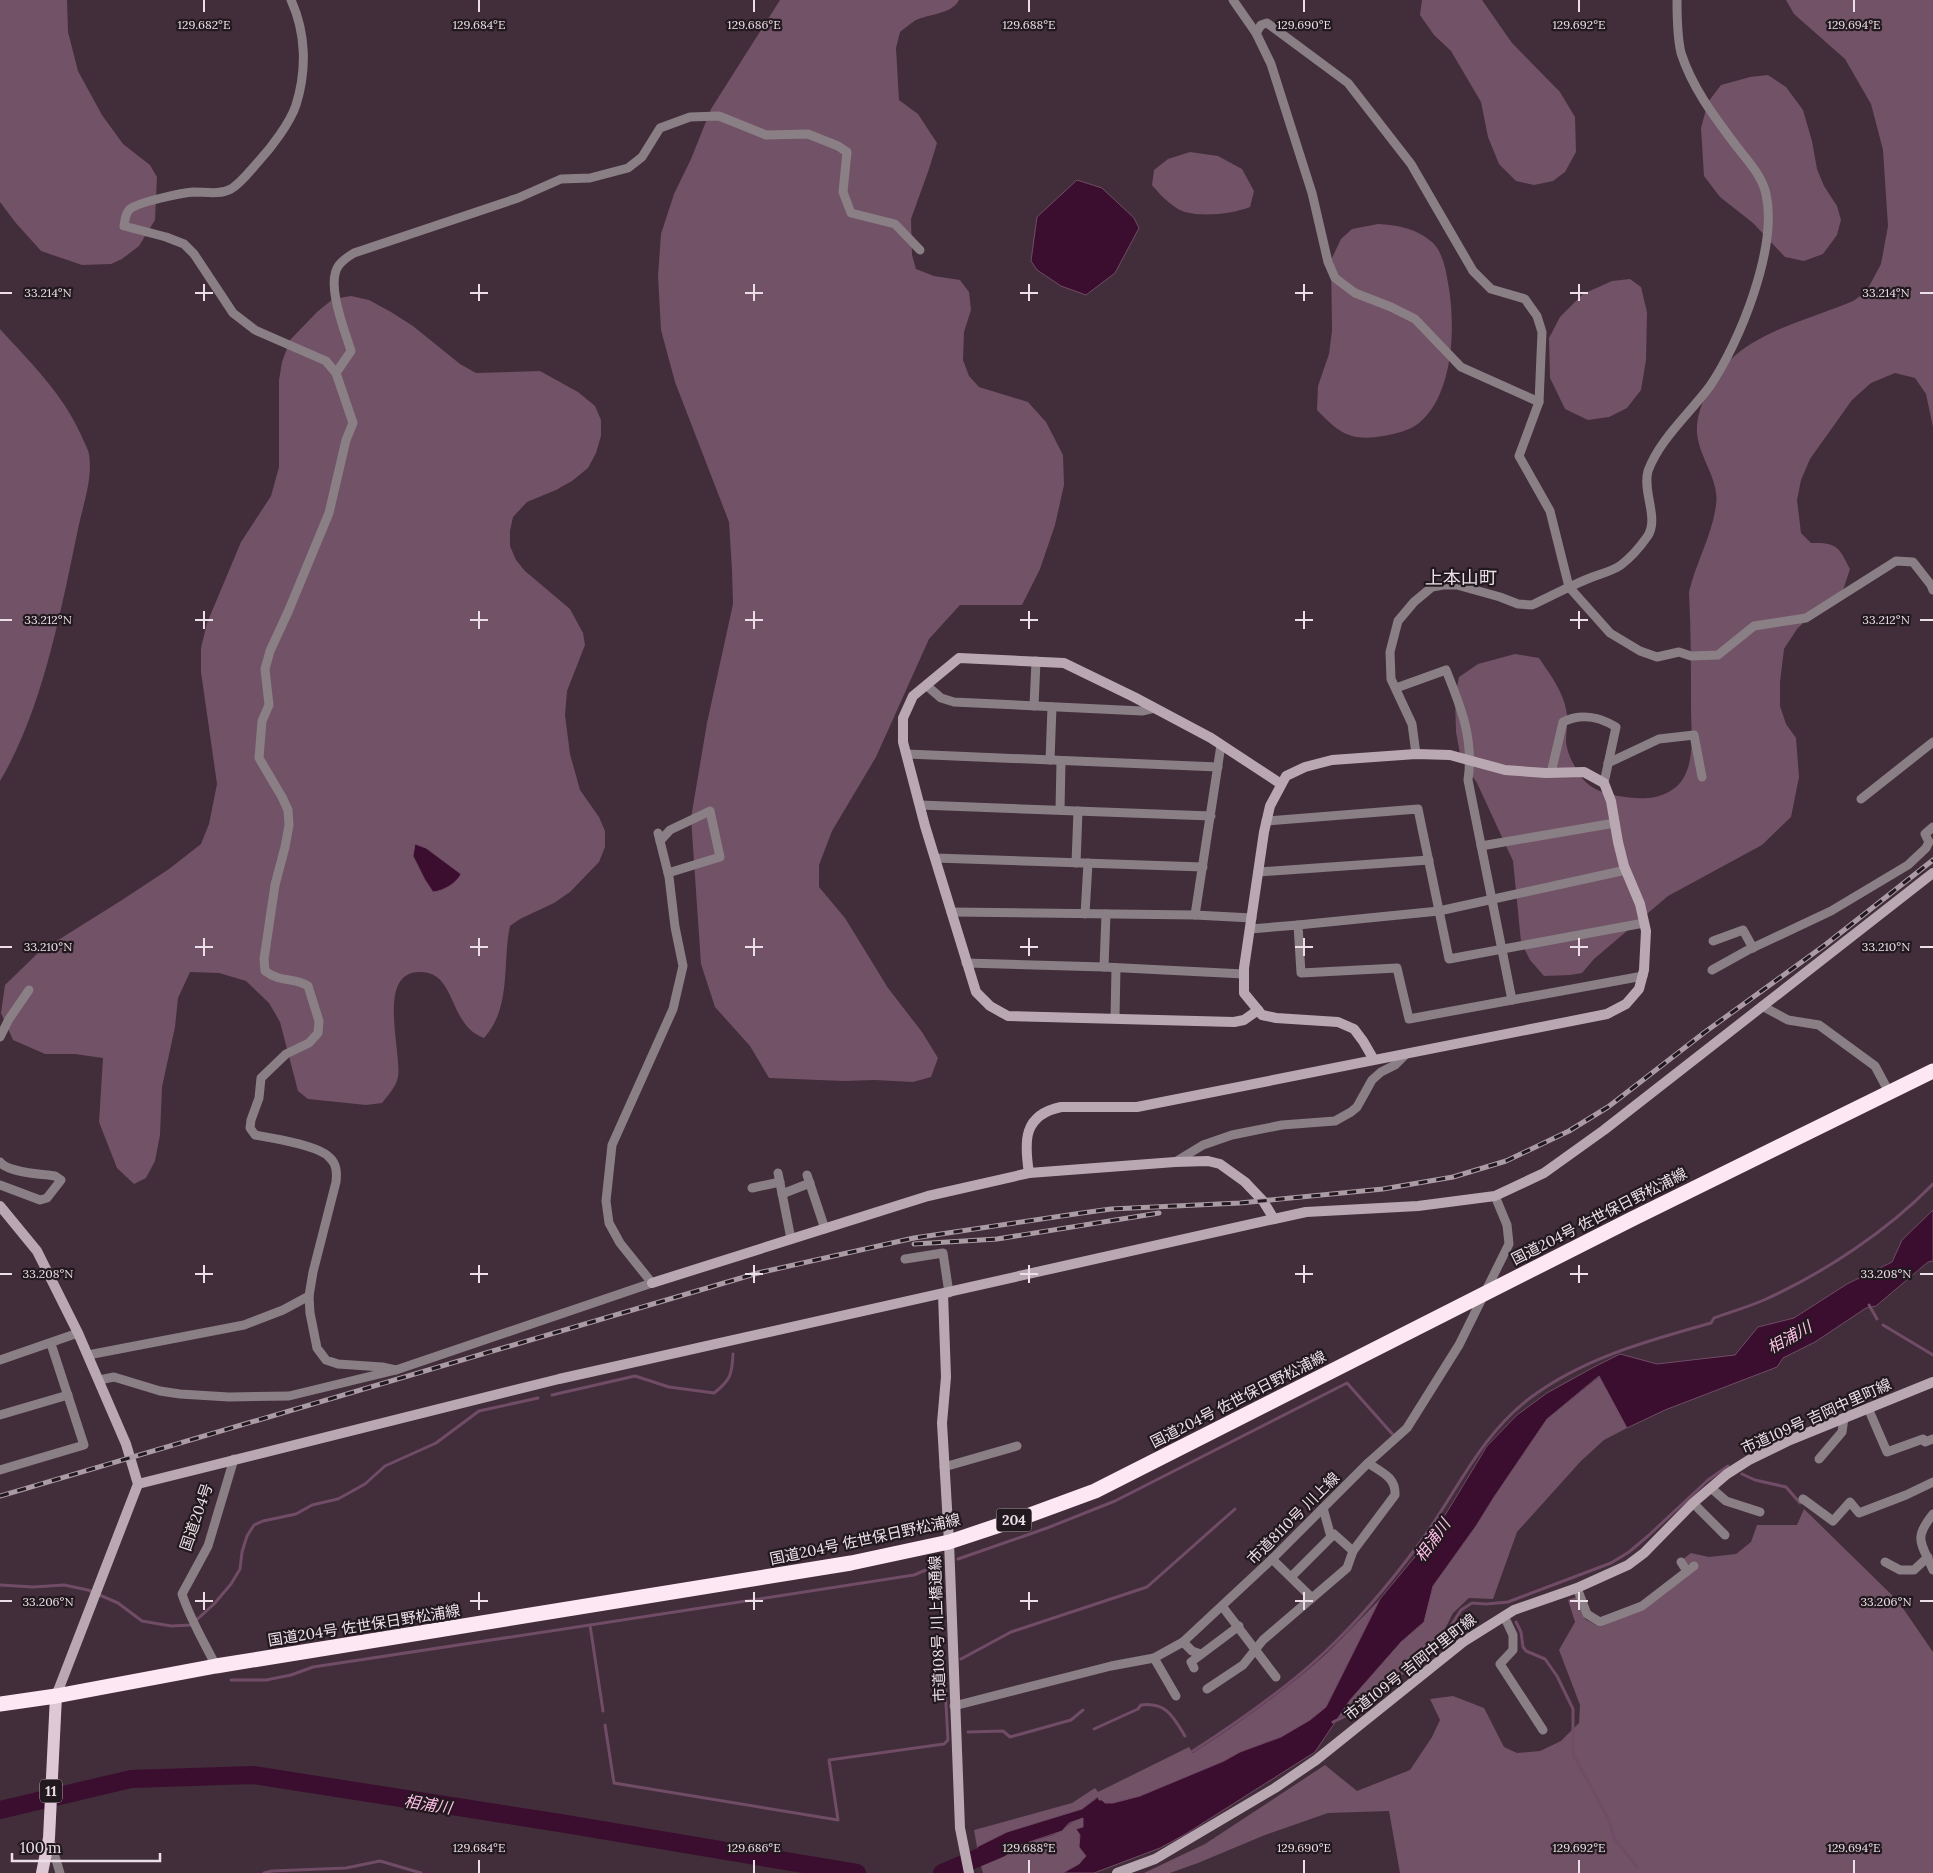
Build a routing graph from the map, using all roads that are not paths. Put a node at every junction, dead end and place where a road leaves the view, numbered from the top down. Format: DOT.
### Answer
graph roads {
  1 [pos="291,0"];
  2 [pos="1233,0"];
  3 [pos="1677,0"];
  4 [pos="1256,33"];
  5 [pos="920,250"];
  6 [pos="336,373"];
  7 [pos="1538,402"];
  8 [pos="1569,587"];
  9 [pos="1933,590"];
  10 [pos="1036,661"];
  11 [pos="926,685"];
  12 [pos="1396,688"];
  13 [pos="1034,706"];
  14 [pos="1052,707"];
  15 [pos="1155,708"];
  16 [pos="1933,742"];
  17 [pos="1221,745"];
  18 [pos="907,754"];
  19 [pos="1416,754"];
  20 [pos="1050,760"];
  21 [pos="1061,761"];
  22 [pos="1471,761"];
  23 [pos="1608,763"];
  24 [pos="1218,767"];
  25 [pos="1551,772"];
  26 [pos="1702,778"];
  27 [pos="1604,783"];
  28 [pos="1281,784"];
  29 [pos="1861,799"];
  30 [pos="920,805"];
  31 [pos="1060,810"];
  32 [pos="1078,811"];
  33 [pos="1210,816"];
  34 [pos="1266,821"];
  35 [pos="1615,823"];
  36 [pos="1933,827"];
  37 [pos="1931,842"];
  38 [pos="1481,846"];
  39 [pos="935,858"];
  40 [pos="1428,860"];
  41 [pos="1076,863"];
  42 [pos="1088,863"];
  43 [pos="1203,867"];
  44 [pos="1626,870"];
  45 [pos="1258,872"];
  46 [pos="668,873"];
  47 [pos="1933,873"];
  48 [pos="1492,900"];
  49 [pos="1439,911"];
  50 [pos="951,912"];
  51 [pos="1085,914"];
  52 [pos="1106,914"];
  53 [pos="1195,915"];
  54 [pos="1252,918"];
  55 [pos="1644,923"];
  56 [pos="1298,925"];
  57 [pos="1250,929"];
  58 [pos="1713,941"];
  59 [pos="1753,948"];
  60 [pos="1502,949"];
  61 [pos="966,963"];
  62 [pos="1104,967"];
  63 [pos="1116,968"];
  64 [pos="1712,970"];
  65 [pos="1244,974"];
  66 [pos="1643,976"];
  67 [pos="28,990"];
  68 [pos="1512,1000"];
  69 [pos="1762,1006"];
  70 [pos="1258,1010"];
  71 [pos="1115,1018"];
  72 [pos="0,1038"];
  73 [pos="1406,1054"];
  74 [pos="1374,1060"];
  75 [pos="1933,1067"];
  76 [pos="1933,1071"];
  77 [pos="1889,1092"];
  78 [pos="0,1162"];
  79 [pos="1175,1162"];
  80 [pos="1029,1173"];
  81 [pos="0,1186"];
  82 [pos="752,1188"];
  83 [pos="782,1194"];
  84 [pos="1495,1196"];
  85 [pos="0,1206"];
  86 [pos="1274,1219"];
  87 [pos="825,1228"];
  88 [pos="792,1239"];
  89 [pos="905,1259"];
  90 [pos="652,1283"];
  91 [pos="946,1293"];
  92 [pos="1484,1295"];
  93 [pos="309,1296"];
  94 [pos="78,1333"];
  95 [pos="51,1344"];
  96 [pos="88,1355"];
  97 [pos="0,1360"];
  98 [pos="396,1370"];
  99 [pos="99,1380"];
  100 [pos="1933,1382"];
  101 [pos="68,1395"];
  102 [pos="1868,1408"];
  103 [pos="0,1415"];
  104 [pos="1844,1418"];
  105 [pos="1933,1439"];
  106 [pos="1016,1446"];
  107 [pos="234,1459"];
  108 [pos="1819,1459"];
  109 [pos="1368,1463"];
  110 [pos="944,1467"];
  111 [pos="0,1470"];
  112 [pos="1933,1482"];
  113 [pos="138,1484"];
  114 [pos="1711,1488"];
  115 [pos="1803,1499"];
  116 [pos="1693,1503"];
  117 [pos="1323,1508"];
  118 [pos="1760,1512"];
  119 [pos="1933,1514"];
  120 [pos="1725,1535"];
  121 [pos="1331,1536"];
  122 [pos="949,1542"];
  123 [pos="1352,1551"];
  124 [pos="1928,1557"];
  125 [pos="1272,1559"];
  126 [pos="1681,1562"];
  127 [pos="1885,1562"];
  128 [pos="1933,1570"];
  129 [pos="1291,1577"];
  130 [pos="1577,1588"];
  131 [pos="1312,1598"];
  132 [pos="1222,1606"];
  133 [pos="1504,1616"];
  134 [pos="1238,1626"];
  135 [pos="1183,1642"];
  136 [pos="1256,1650"];
  137 [pos="1201,1654"];
  138 [pos="1154,1658"];
  139 [pos="216,1666"];
  140 [pos="1194,1668"];
  141 [pos="1276,1677"];
  142 [pos="1207,1689"];
  143 [pos="56,1696"];
  144 [pos="1176,1696"];
  145 [pos="0,1704"];
  146 [pos="954,1706"];
  147 [pos="1543,1730"];
  148 [pos="49,1838"];
  149 [pos="42,1873"];
  150 [pos="60,1873"];
  151 [pos="969,1873"];
  152 [pos="1117,1873"];
  1 -- 6 [label="street"];
  2 -- 4 [label="street"];
  3 -- 8 [label="street"];
  4 -- 7 [label="street"];
  4 -- 7 [label="street"];
  5 -- 6 [label="street"];
  6 -- 93 [label="street"];
  7 -- 8 [label="street"];
  8 -- 9 [label="street"];
  8 -- 12 [label="street"];
  10 -- 11 [label="street"];
  10 -- 13 [label="street"];
  10 -- 15 [label="street"];
  11 -- 13 [label="street"];
  11 -- 18 [label="street"];
  12 -- 19 [label="street"];
  12 -- 22 [label="street"];
  13 -- 14 [label="street"];
  14 -- 15 [label="street"];
  14 -- 20 [label="street"];
  15 -- 17 [label="street"];
  16 -- 29 [label="street"];
  17 -- 24 [label="street"];
  17 -- 28 [label="street"];
  18 -- 20 [label="street"];
  18 -- 30 [label="street"];
  19 -- 22 [label="street"];
  19 -- 28 [label="street"];
  20 -- 21 [label="street"];
  21 -- 24 [label="street"];
  21 -- 31 [label="street"];
  22 -- 25 [label="street"];
  22 -- 38 [label="street"];
  23 -- 25 [label="street"];
  23 -- 26 [label="street"];
  23 -- 27 [label="street"];
  24 -- 33 [label="street"];
  25 -- 27 [label="street"];
  27 -- 35 [label="street"];
  28 -- 34 [label="street"];
  30 -- 31 [label="street"];
  30 -- 39 [label="street"];
  31 -- 32 [label="street"];
  32 -- 33 [label="street"];
  32 -- 41 [label="street"];
  33 -- 43 [label="street"];
  34 -- 40 [label="street"];
  34 -- 45 [label="street"];
  35 -- 38 [label="street"];
  35 -- 44 [label="street"];
  36 -- 37 [label="street"];
  37 -- 59 [label="street"];
  38 -- 48 [label="street"];
  39 -- 41 [label="street"];
  39 -- 50 [label="street"];
  40 -- 45 [label="street"];
  40 -- 49 [label="street"];
  41 -- 42 [label="street"];
  42 -- 43 [label="street"];
  42 -- 51 [label="street"];
  43 -- 53 [label="street"];
  44 -- 48 [label="street"];
  44 -- 55 [label="street"];
  45 -- 54 [label="street"];
  46 -- 46 [label="street"];
  46 -- 90 [label="street"];
  47 -- 69 [label="street"];
  48 -- 49 [label="street"];
  48 -- 60 [label="street"];
  49 -- 56 [label="street"];
  49 -- 60 [label="street"];
  50 -- 51 [label="street"];
  50 -- 61 [label="street"];
  51 -- 52 [label="street"];
  52 -- 53 [label="street"];
  52 -- 62 [label="street"];
  53 -- 54 [label="street"];
  54 -- 57 [label="street"];
  55 -- 60 [label="street"];
  55 -- 66 [label="street"];
  56 -- 57 [label="street"];
  56 -- 68 [label="street"];
  57 -- 65 [label="street"];
  58 -- 59 [label="street"];
  59 -- 64 [label="street"];
  60 -- 68 [label="street"];
  61 -- 62 [label="street"];
  61 -- 71 [label="street"];
  62 -- 63 [label="street"];
  63 -- 65 [label="street"];
  63 -- 71 [label="street"];
  65 -- 70 [label="street"];
  66 -- 68 [label="street"];
  66 -- 73 [label="street"];
  67 -- 72 [label="street"];
  69 -- 77 [label="street"];
  69 -- 84 [label="street"];
  70 -- 71 [label="street"];
  70 -- 74 [label="street"];
  73 -- 74 [label="street"];
  73 -- 79 [label="street"];
  74 -- 80 [label="street"];
  75 -- 77 [label="highway, 国道204号 佐世保日野松浦線 / 204"];
  76 -- 77 [label="highway, 国道204号 佐世保日野松浦線 / 204"];
  77 -- 92 [label="highway, 国道204号 佐世保日野松浦線 / 204"];
  78 -- 81 [label="street"];
  79 -- 80 [label="street"];
  79 -- 86 [label="street"];
  80 -- 87 [label="street"];
  82 -- 83 [label="street"];
  83 -- 87 [label="street"];
  83 -- 88 [label="street"];
  84 -- 86 [label="street"];
  84 -- 92 [label="street, 市道8110号 川上線"];
  85 -- 94 [label="street"];
  86 -- 91 [label="street"];
  87 -- 88 [label="street"];
  88 -- 90 [label="street"];
  89 -- 91 [label="street"];
  90 -- 98 [label="street"];
  91 -- 107 [label="street"];
  91 -- 110 [label="street, 市道108号 川上橋通線"];
  92 -- 109 [label="street, 市道8110号 川上線"];
  92 -- 122 [label="highway, 国道204号 佐世保日野松浦線 / 204"];
  93 -- 96 [label="street"];
  93 -- 98 [label="street"];
  94 -- 95 [label="street"];
  94 -- 96 [label="street"];
  95 -- 97 [label="street"];
  95 -- 101 [label="street"];
  96 -- 99 [label="street"];
  98 -- 99 [label="street"];
  99 -- 113 [label="street"];
  100 -- 102 [label="street, 市道109号 吉岡中里町線"];
  101 -- 103 [label="street"];
  101 -- 111 [label="street"];
  102 -- 104 [label="street, 市道109号 吉岡中里町線"];
  102 -- 105 [label="street"];
  104 -- 108 [label="street"];
  104 -- 114 [label="street, 市道109号 吉岡中里町線"];
  106 -- 110 [label="street"];
  107 -- 113 [label="street"];
  107 -- 139 [label="street, 国道204号"];
  109 -- 117 [label="street, 市道8110号 川上線"];
  109 -- 123 [label="street"];
  110 -- 122 [label="street, 市道108号 川上橋通線"];
  112 -- 115 [label="street"];
  113 -- 143 [label="street"];
  114 -- 116 [label="street, 市道109号 吉岡中里町線"];
  114 -- 118 [label="street"];
  116 -- 120 [label="street"];
  116 -- 130 [label="street, 市道109号 吉岡中里町線"];
  117 -- 121 [label="street"];
  117 -- 125 [label="street, 市道8110号 川上線"];
  119 -- 124 [label="street"];
  121 -- 123 [label="street"];
  121 -- 129 [label="street"];
  122 -- 139 [label="highway, 国道204号 佐世保日野松浦線 / 204"];
  122 -- 146 [label="street, 市道108号 川上橋通線"];
  123 -- 131 [label="street"];
  124 -- 127 [label="street"];
  124 -- 128 [label="street"];
  125 -- 129 [label="street"];
  125 -- 132 [label="street, 市道8110号 川上線"];
  126 -- 130 [label="street"];
  129 -- 131 [label="street"];
  130 -- 133 [label="street, 市道109号 吉岡中里町線"];
  131 -- 136 [label="street"];
  132 -- 134 [label="street"];
  132 -- 135 [label="street, 市道8110号 川上線"];
  133 -- 147 [label="street"];
  133 -- 152 [label="street, 市道109号 吉岡中里町線"];
  134 -- 136 [label="street"];
  134 -- 137 [label="street"];
  135 -- 137 [label="street"];
  135 -- 138 [label="street, 市道8110号 川上線"];
  136 -- 141 [label="street"];
  136 -- 142 [label="street"];
  137 -- 140 [label="street"];
  138 -- 144 [label="street"];
  138 -- 146 [label="street, 市道8110号 川上線"];
  139 -- 143 [label="highway, 国道204号 佐世保日野松浦線 / 204"];
  143 -- 145 [label="highway, 204"];
  143 -- 148 [label="main road, 11"];
  146 -- 151 [label="street, 市道108号 川上橋通線"];
  148 -- 149 [label="main road, 11"];
  148 -- 150 [label="street"];
}
